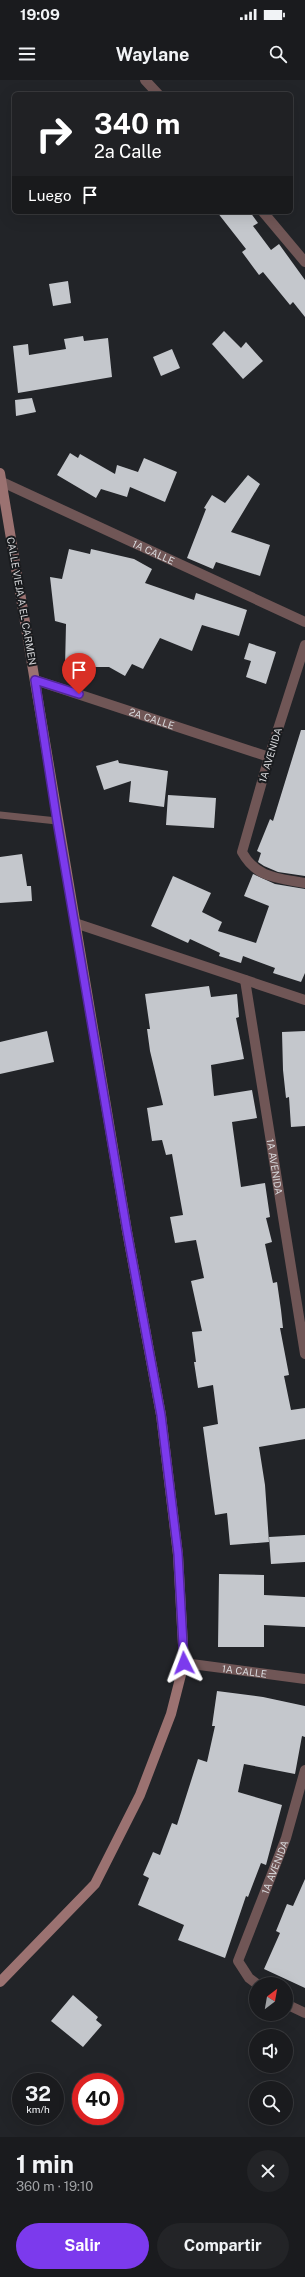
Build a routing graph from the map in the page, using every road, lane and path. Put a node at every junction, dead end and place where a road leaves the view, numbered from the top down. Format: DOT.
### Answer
graph roads {
  1 [pos="145,80"];
  2 [pos="156,92"];
  3 [pos="265,214"];
  4 [pos="305,262"];
  5 [pos="1,477"];
  6 [pos="305,622"];
  7 [pos="305,648"];
  8 [pos="35,680"];
  9 [pos="269,757"];
  10 [pos="0,815"];
  11 [pos="57,821"];
  12 [pos="305,884"];
  13 [pos="74,923"];
  14 [pos="245,980"];
  15 [pos="305,1000"];
  16 [pos="305,1354"];
  17 [pos="184,1663"];
  18 [pos="305,1679"];
  19 [pos="305,1770"];
  20 [pos="249,1978"];
  21 [pos="0,1982"];
  22 [pos="293,2007"];
  23 [pos="305,2013"];
  1 -- 2 [label="street"];
  3 -- 4 [label="street"];
  5 -- 6 [label="street, 1A CALLE"];
  5 -- 8 [label="street, CALLE VIEJA A EL CARMEN"];
  7 -- 9 [label="street, 1A AVENIDA"];
  8 -- 9 [label="street, 2A CALLE"];
  8 -- 11 [label="street, CALLE VIEJA A EL CARMEN"];
  9 -- 12 [label="street, 1A AVENIDA"];
  10 -- 11 [label="lane"];
  11 -- 13 [label="street, CALLE VIEJA A EL CARMEN"];
  13 -- 14 [label="street"];
  13 -- 17 [label="street, CALLE VIEJA A EL CARMEN"];
  14 -- 15 [label="street"];
  14 -- 16 [label="street, 1A AVENIDA"];
  17 -- 18 [label="street, 1A CALLE"];
  17 -- 21 [label="street, CALLE VIEJA A EL CARMEN"];
  19 -- 20 [label="street, 1A AVENIDA"];
  22 -- 23 [label="street"];
}
